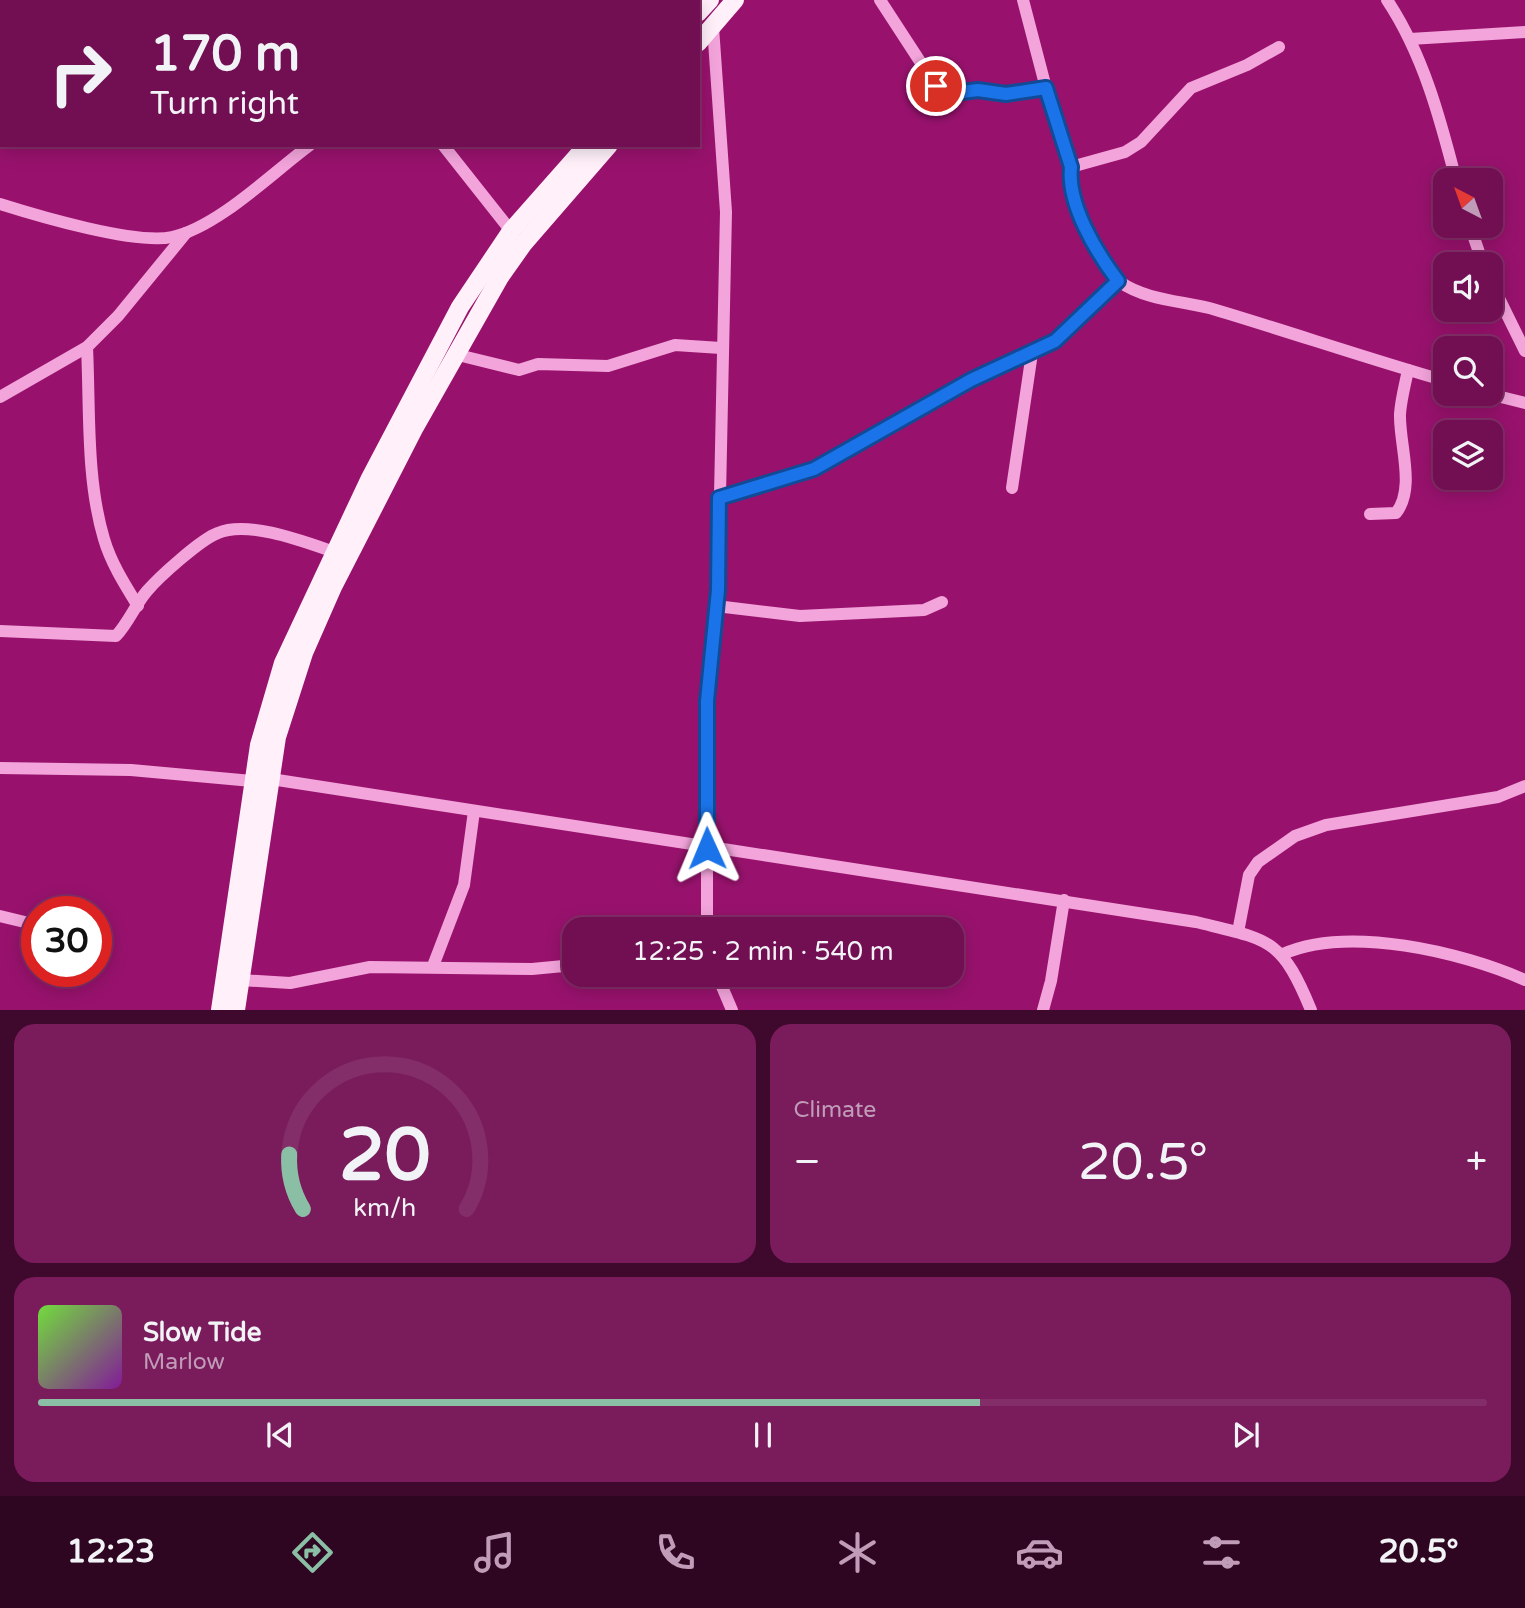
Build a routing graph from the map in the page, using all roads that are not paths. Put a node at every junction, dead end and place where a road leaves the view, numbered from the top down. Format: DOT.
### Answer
graph roads {
  1 [pos="735,0"];
  2 [pos="880,0"];
  3 [pos="1023,0"];
  4 [pos="1387,0"];
  5 [pos="712,27"];
  6 [pos="1525,32"];
  7 [pos="1410,39"];
  8 [pos="700,41"];
  9 [pos="1279,47"];
  10 [pos="1046,88"];
  11 [pos="307,147"];
  12 [pos="445,147"];
  13 [pos="585,147"];
  14 [pos="607,147"];
  15 [pos="1071,167"];
  16 [pos="1453,168"];
  17 [pos="0,204"];
  18 [pos="189,230"];
  19 [pos="511,231"];
  20 [pos="1118,281"];
  21 [pos="1503,306"];
  22 [pos="87,347"];
  23 [pos="721,348"];
  24 [pos="1525,351"];
  25 [pos="1032,353"];
  26 [pos="454,354"];
  27 [pos="1408,370"];
  28 [pos="1433,377"];
  29 [pos="0,397"];
  30 [pos="1503,398"];
  31 [pos="1525,403"];
  32 [pos="1012,488"];
  33 [pos="719,498"];
  34 [pos="1370,514"];
  35 [pos="334,552"];
  36 [pos="942,602"];
  37 [pos="138,606"];
  38 [pos="716,606"];
  39 [pos="0,631"];
  40 [pos="0,768"];
  41 [pos="271,779"];
  42 [pos="252,781"];
  43 [pos="1525,786"];
  44 [pos="474,811"];
  45 [pos="707,848"];
  46 [pos="1064,900"];
  47 [pos="0,916"];
  48 [pos="707,917"];
  49 [pos="21,921"];
  50 [pos="1238,932"];
  51 [pos="1283,954"];
  52 [pos="433,966"];
  53 [pos="562,966"];
  54 [pos="1492,966"];
  55 [pos="1525,969"];
  56 [pos="240,980"];
  57 [pos="1525,980"];
  58 [pos="722,987"];
  59 [pos="220,1010"];
  60 [pos="236,1010"];
  61 [pos="732,1010"];
  62 [pos="1042,1010"];
  63 [pos="1311,1010"];
  1 -- 5 [label="main road"];
  2 -- 10 [label="street"];
  3 -- 10 [label="street"];
  4 -- 7 [label="street"];
  5 -- 8 [label="main road"];
  5 -- 23 [label="street"];
  6 -- 7 [label="street"];
  7 -- 16 [label="street"];
  9 -- 15 [label="street"];
  10 -- 15 [label="street"];
  11 -- 18 [label="street"];
  12 -- 19 [label="street"];
  13 -- 19 [label="main road"];
  14 -- 26 [label="main road"];
  15 -- 20 [label="street"];
  17 -- 18 [label="street"];
  18 -- 22 [label="street"];
  19 -- 35 [label="main road"];
  20 -- 25 [label="street"];
  20 -- 27 [label="street"];
  21 -- 24 [label="street"];
  22 -- 29 [label="street"];
  22 -- 37 [label="street"];
  23 -- 26 [label="street"];
  23 -- 33 [label="street"];
  25 -- 32 [label="street"];
  25 -- 33 [label="street"];
  26 -- 41 [label="main road"];
  27 -- 28 [label="street"];
  27 -- 34 [label="street"];
  30 -- 31 [label="street"];
  33 -- 38 [label="street"];
  35 -- 37 [label="street"];
  35 -- 42 [label="main road"];
  36 -- 38 [label="street"];
  37 -- 39 [label="street"];
  38 -- 45 [label="street"];
  40 -- 42 [label="street"];
  41 -- 44 [label="street"];
  41 -- 56 [label="main road"];
  42 -- 59 [label="main road"];
  43 -- 50 [label="street"];
  44 -- 45 [label="street"];
  44 -- 52 [label="street"];
  45 -- 46 [label="street"];
  45 -- 48 [label="street"];
  46 -- 50 [label="street"];
  46 -- 62 [label="street"];
  47 -- 49 [label="street"];
  50 -- 51 [label="street"];
  51 -- 54 [label="street"];
  51 -- 63 [label="street"];
  52 -- 53 [label="street"];
  52 -- 56 [label="street"];
  54 -- 55 [label="street"];
  54 -- 57 [label="street"];
  56 -- 60 [label="main road"];
  58 -- 61 [label="street"];
}
